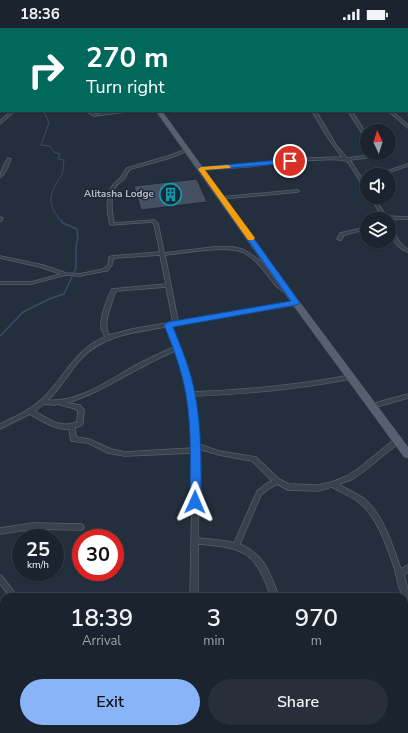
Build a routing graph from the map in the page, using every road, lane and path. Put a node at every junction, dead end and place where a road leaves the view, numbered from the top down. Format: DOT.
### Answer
graph roads {
  1 [pos="12,112"];
  2 [pos="90,112"];
  3 [pos="117,112"];
  4 [pos="160,112"];
  5 [pos="315,112"];
  6 [pos="351,112"];
  7 [pos="391,112"];
  8 [pos="0,123"];
  9 [pos="360,127"];
  10 [pos="408,127"];
  11 [pos="188,150"];
  12 [pos="360,157"];
  13 [pos="346,159"];
  14 [pos="9,160"];
  15 [pos="408,165"];
  16 [pos="201,169"];
  17 [pos="396,169"];
  18 [pos="0,177"];
  19 [pos="360,178"];
  20 [pos="298,191"];
  21 [pos="222,198"];
  22 [pos="396,218"];
  23 [pos="408,218"];
  24 [pos="360,230"];
  25 [pos="339,238"];
  26 [pos="396,240"];
  27 [pos="408,251"];
  28 [pos="163,254"];
  29 [pos="0,257"];
  30 [pos="69,274"];
  31 [pos="0,284"];
  32 [pos="168,285"];
  33 [pos="290,293"];
  34 [pos="296,303"];
  35 [pos="176,323"];
  36 [pos="168,325"];
  37 [pos="108,338"];
  38 [pos="177,348"];
  39 [pos="351,377"];
  40 [pos="191,394"];
  41 [pos="408,396"];
  42 [pos="42,402"];
  43 [pos="61,403"];
  44 [pos="373,406"];
  45 [pos="30,411"];
  46 [pos="72,426"];
  47 [pos="0,427"];
  48 [pos="398,440"];
  49 [pos="196,448"];
  50 [pos="408,454"];
  51 [pos="277,481"];
  52 [pos="333,484"];
  53 [pos="81,527"];
  54 [pos="0,531"];
  55 [pos="194,541"];
  56 [pos="236,545"];
  57 [pos="408,568"];
  58 [pos="400,574"];
  59 [pos="0,578"];
  60 [pos="11,593"];
  61 [pos="194,593"];
  62 [pos="274,593"];
  63 [pos="406,593"];
  1 -- 8 [label="street"];
  2 -- 3 [label="street"];
  4 -- 11 [label="main road"];
  5 -- 13 [label="street"];
  6 -- 9 [label="street"];
  7 -- 10 [label="street"];
  11 -- 16 [label="main road"];
  11 -- 28 [label="street"];
  12 -- 13 [label="street"];
  13 -- 16 [label="street"];
  13 -- 19 [label="street"];
  14 -- 18 [label="street"];
  15 -- 17 [label="street"];
  16 -- 21 [label="main road"];
  20 -- 21 [label="street"];
  21 -- 33 [label="main road"];
  22 -- 23 [label="street"];
  24 -- 25 [label="street"];
  26 -- 27 [label="street"];
  28 -- 30 [label="street"];
  28 -- 32 [label="street"];
  28 -- 33 [label="street"];
  29 -- 30 [label="street"];
  30 -- 31 [label="street"];
  32 -- 35 [label="street"];
  32 -- 37 [label="street"];
  33 -- 34 [label="main road"];
  34 -- 35 [label="street"];
  34 -- 39 [label="main road"];
  35 -- 36 [label="street"];
  36 -- 37 [label="street"];
  36 -- 38 [label="street"];
  37 -- 42 [label="street"];
  38 -- 40 [label="street"];
  38 -- 43 [label="street"];
  39 -- 40 [label="street"];
  39 -- 44 [label="main road"];
  40 -- 49 [label="street"];
  41 -- 44 [label="street"];
  42 -- 43 [label="street"];
  42 -- 45 [label="street"];
  43 -- 46 [label="street"];
  44 -- 48 [label="main road"];
  45 -- 46 [label="street"];
  45 -- 47 [label="street"];
  46 -- 49 [label="street"];
  48 -- 50 [label="main road"];
  48 -- 52 [label="street"];
  49 -- 51 [label="street"];
  49 -- 55 [label="street"];
  51 -- 52 [label="street"];
  51 -- 56 [label="street"];
  52 -- 58 [label="street"];
  53 -- 54 [label="street"];
  55 -- 56 [label="street"];
  55 -- 61 [label="street"];
  56 -- 62 [label="street"];
  57 -- 58 [label="street"];
  58 -- 63 [label="street"];
  59 -- 60 [label="street"];
}
